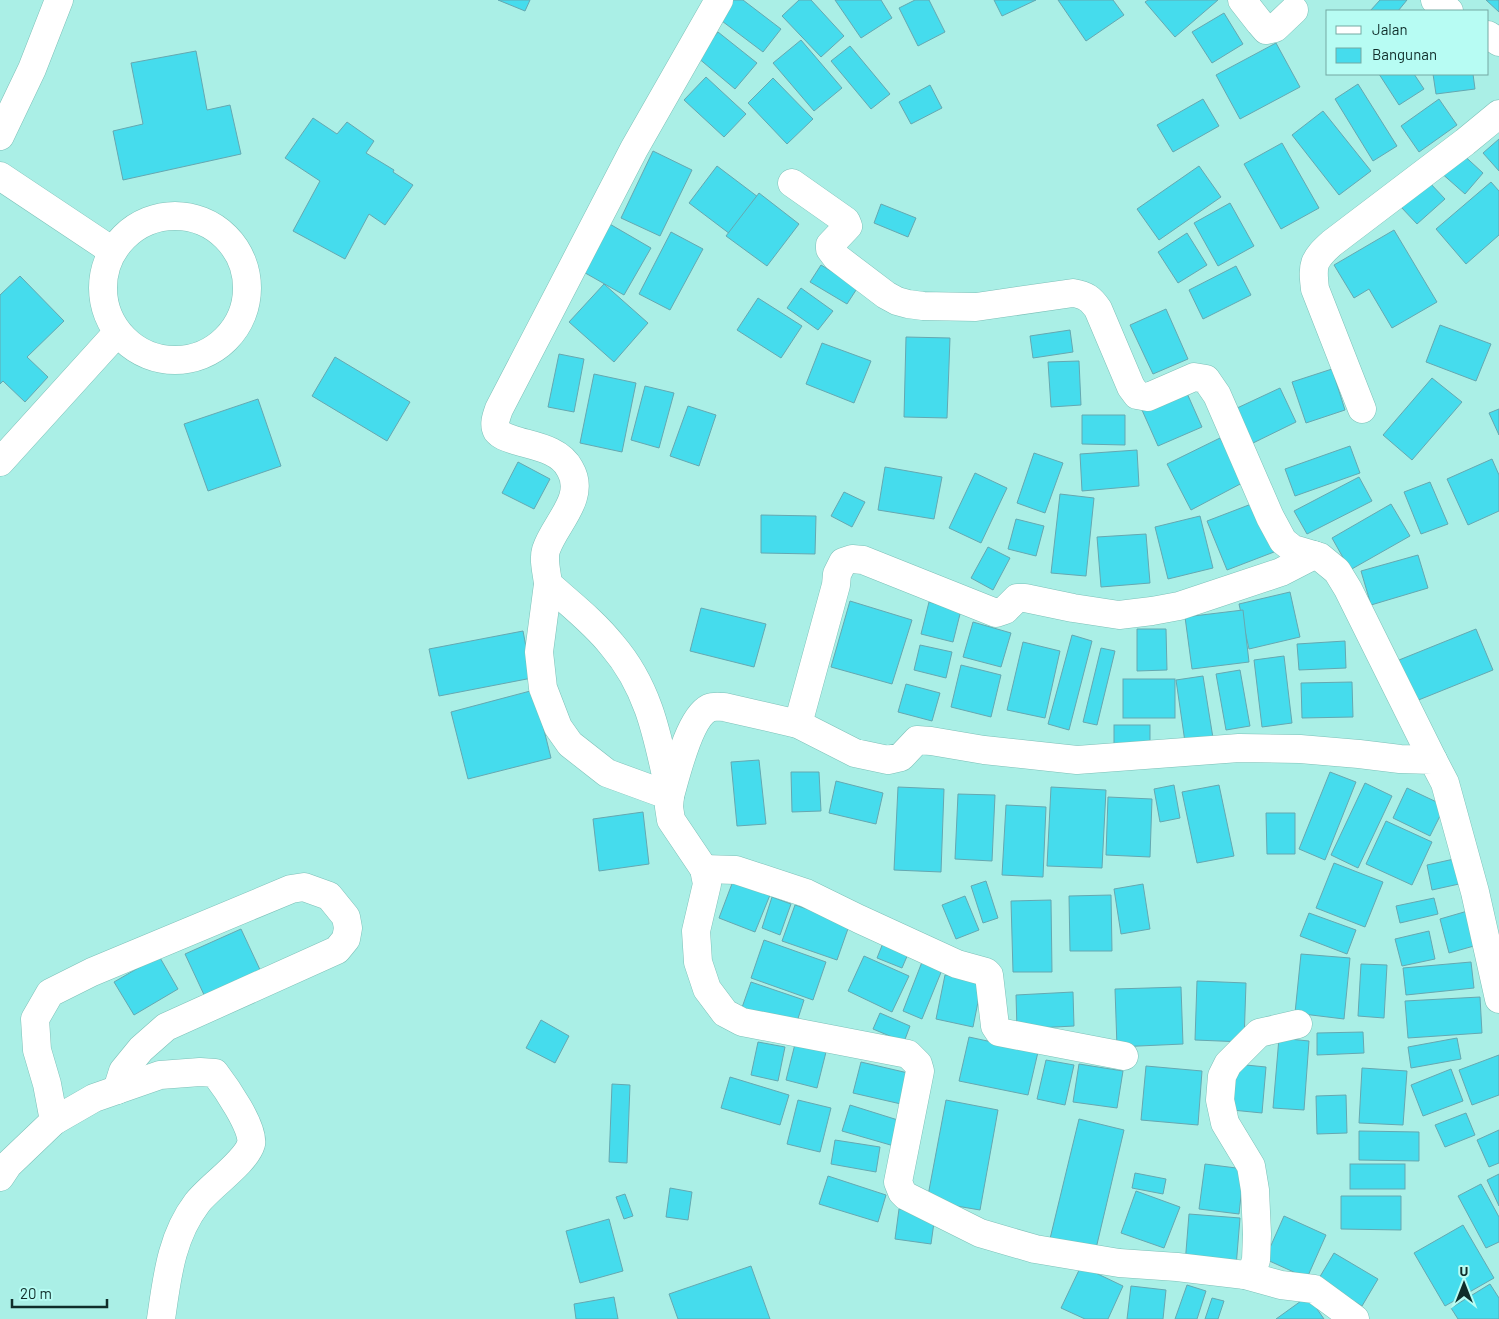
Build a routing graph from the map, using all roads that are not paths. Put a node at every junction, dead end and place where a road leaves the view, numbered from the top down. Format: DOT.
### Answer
graph roads {
  1 [pos="59,0"];
  2 [pos="719,0"];
  3 [pos="1242,0"];
  4 [pos="1435,0"];
  5 [pos="1294,10"];
  6 [pos="1448,10"];
  7 [pos="1499,114"];
  8 [pos="0,136"];
  9 [pos="0,176"];
  10 [pos="792,183"];
  11 [pos="111,250"];
  12 [pos="117,334"];
  13 [pos="1362,409"];
  14 [pos="0,462"];
  15 [pos="1314,555"];
  16 [pos="548,584"];
  17 [pos="798,724"];
  18 [pos="1433,760"];
  19 [pos="670,796"];
  20 [pos="704,869"];
  21 [pos="1499,999"];
  22 [pos="1298,1024"];
  23 [pos="1124,1056"];
  24 [pos="117,1090"];
  25 [pos="54,1121"];
  26 [pos="0,1176"];
  27 [pos="1245,1275"];
  28 [pos="161,1319"];
  29 [pos="1355,1319"];
  1 -- 8 [label="street"];
  2 -- 16 [label="street"];
  3 -- 5 [label="street"];
  4 -- 6 [label="street"];
  7 -- 13 [label="street"];
  9 -- 11 [label="street"];
  10 -- 15 [label="street"];
  11 -- 12 [label="street"];
  11 -- 12 [label="street"];
  12 -- 14 [label="street"];
  15 -- 17 [label="street"];
  15 -- 18 [label="street"];
  16 -- 19 [label="street"];
  16 -- 19 [label="street"];
  17 -- 18 [label="street"];
  17 -- 19 [label="street"];
  18 -- 21 [label="street"];
  19 -- 20 [label="street"];
  20 -- 23 [label="street"];
  20 -- 27 [label="street"];
  22 -- 27 [label="street"];
  24 -- 25 [label="street"];
  24 -- 25 [label="street"];
  24 -- 28 [label="street"];
  25 -- 26 [label="street"];
  27 -- 29 [label="street"];
}
